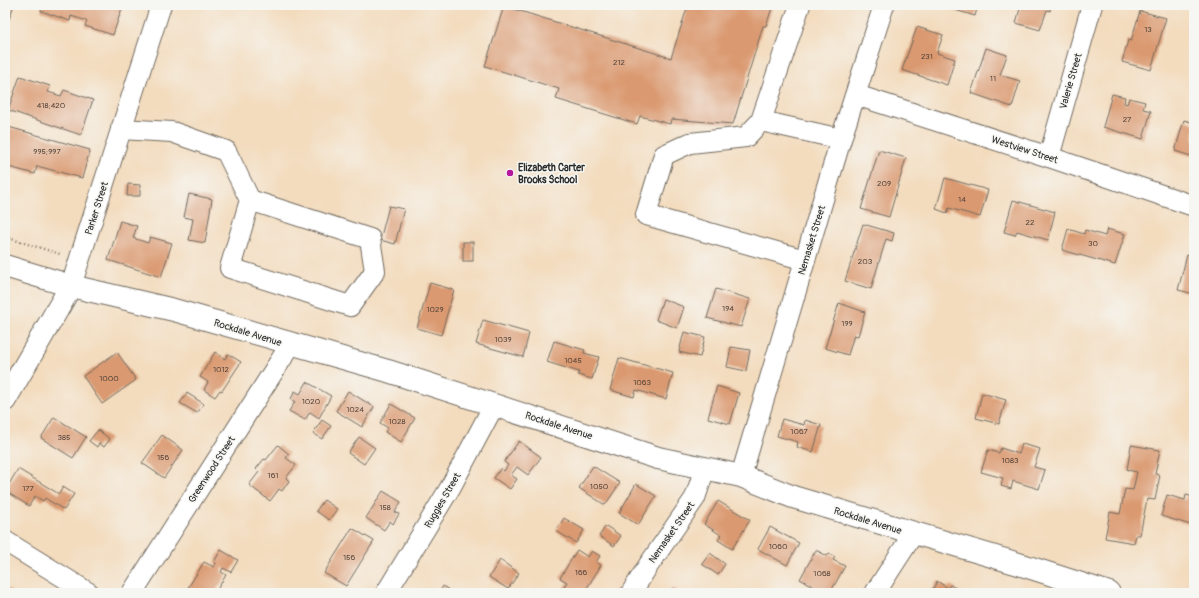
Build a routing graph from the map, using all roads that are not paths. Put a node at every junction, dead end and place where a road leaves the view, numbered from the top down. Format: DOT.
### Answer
graph roads {
  1 [pos="161,5"];
  2 [pos="800,5"];
  3 [pos="884,5"];
  4 [pos="1092,5"];
  5 [pos="856,95"];
  6 [pos="761,121"];
  7 [pos="121,129"];
  8 [pos="841,139"];
  9 [pos="1049,157"];
  10 [pos="250,200"];
  11 [pos="1194,206"];
  12 [pos="805,260"];
  13 [pos="5,266"];
  14 [pos="71,286"];
  15 [pos="291,344"];
  16 [pos="5,400"];
  17 [pos="494,404"];
  18 [pos="705,468"];
  19 [pos="741,476"];
  20 [pos="913,534"];
  21 [pos="5,541"];
  22 [pos="89,593"];
  23 [pos="132,593"];
  24 [pos="386,593"];
  25 [pos="631,593"];
  26 [pos="875,593"];
  27 [pos="1109,593"];
  1 -- 7 [label="street, Parker Street"];
  2 -- 6 [label="street"];
  3 -- 5 [label="street, Nemasket Street"];
  4 -- 9 [label="street, Valerie Street"];
  5 -- 8 [label="street, Nemasket Street"];
  5 -- 9 [label="street, Westview Street"];
  6 -- 8 [label="street"];
  6 -- 12 [label="street"];
  7 -- 10 [label="street"];
  7 -- 14 [label="street, Parker Street"];
  8 -- 12 [label="street, Nemasket Street"];
  9 -- 11 [label="street, Westview Street"];
  10 -- 10 [label="street"];
  12 -- 19 [label="street, Nemasket Street"];
  13 -- 14 [label="main road, Rockdale Avenue"];
  14 -- 15 [label="main road, Rockdale Avenue"];
  14 -- 16 [label="main road, Parker Street"];
  15 -- 17 [label="main road, Rockdale Avenue"];
  15 -- 23 [label="street, Greenwood Street"];
  17 -- 18 [label="main road, Rockdale Avenue"];
  17 -- 24 [label="street, Ruggles Street"];
  18 -- 19 [label="main road, Rockdale Avenue"];
  18 -- 25 [label="street, Nemasket Street"];
  19 -- 20 [label="main road, Rockdale Avenue"];
  20 -- 26 [label="street"];
  20 -- 27 [label="main road, Rockdale Avenue"];
  21 -- 22 [label="street"];
}
